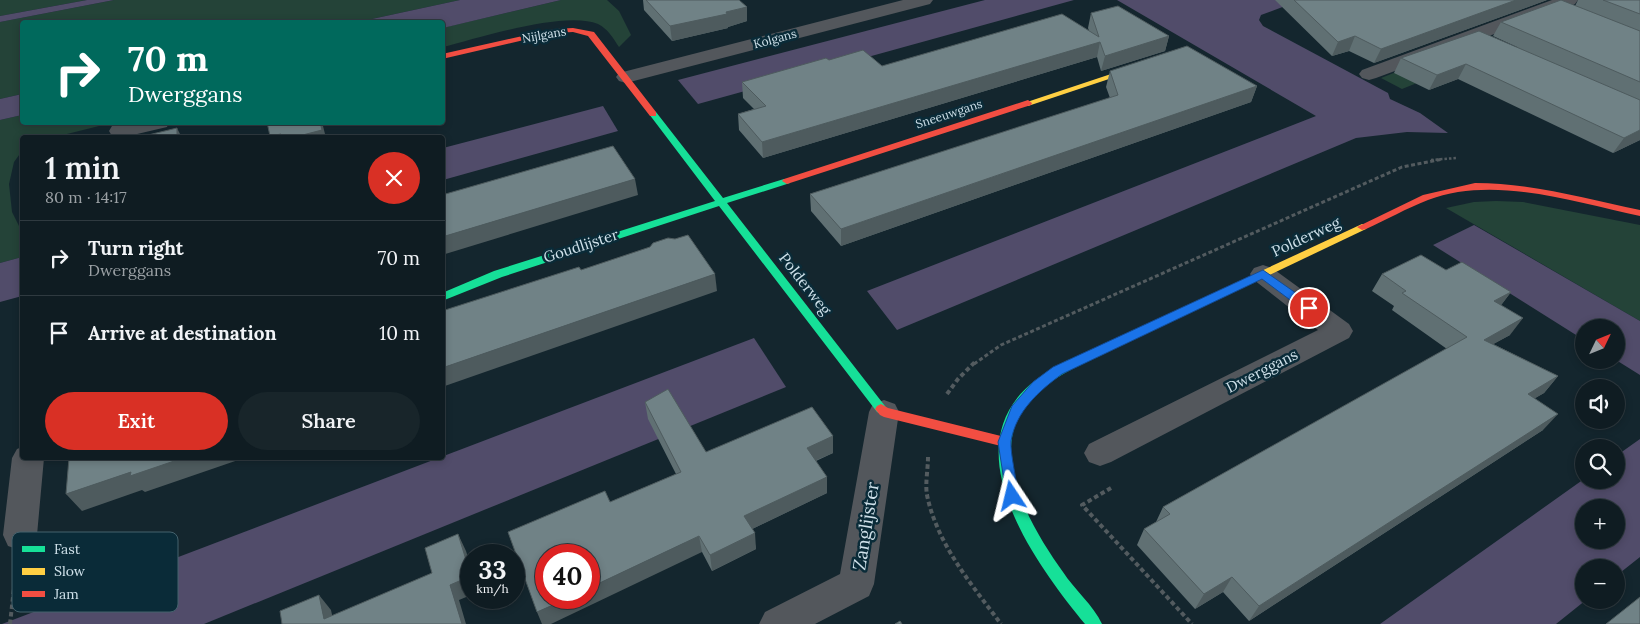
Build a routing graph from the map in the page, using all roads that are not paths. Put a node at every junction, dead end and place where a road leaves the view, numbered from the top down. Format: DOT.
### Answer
graph roads {
  1 [pos="924,0"];
  2 [pos="1560,3"];
  3 [pos="1579,17"];
  4 [pos="1471,36"];
  5 [pos="1497,48"];
  6 [pos="445,56"];
  7 [pos="1156,62"];
  8 [pos="1369,74"];
  9 [pos="626,77"];
  10 [pos="146,125"];
  11 [pos="120,131"];
  12 [pos="722,200"];
  13 [pos="1640,213"];
  14 [pos="1263,274"];
  15 [pos="445,295"];
  16 [pos="884,412"];
  17 [pos="1004,442"];
  18 [pos="1100,453"];
  19 [pos="28,460"];
  20 [pos="20,532"];
  21 [pos="778,624"];
  22 [pos="1094,624"];
  1 -- 9 [label="street, Kolgans"];
  2 -- 3 [label="street"];
  2 -- 4 [label="street"];
  4 -- 5 [label="street"];
  4 -- 8 [label="street"];
  6 -- 9 [label="street, Nijlgans"];
  7 -- 12 [label="street, Sneeuwgans"];
  9 -- 12 [label="street, Polderweg"];
  10 -- 11 [label="street"];
  12 -- 15 [label="street, Goudlijster"];
  12 -- 16 [label="street, Polderweg"];
  13 -- 14 [label="street, Polderweg"];
  14 -- 17 [label="street, Polderweg"];
  14 -- 18 [label="street, Dwerggans"];
  16 -- 17 [label="street"];
  16 -- 21 [label="street, Zanglijster"];
  17 -- 22 [label="street, Polderweg"];
  19 -- 20 [label="street"];
}
